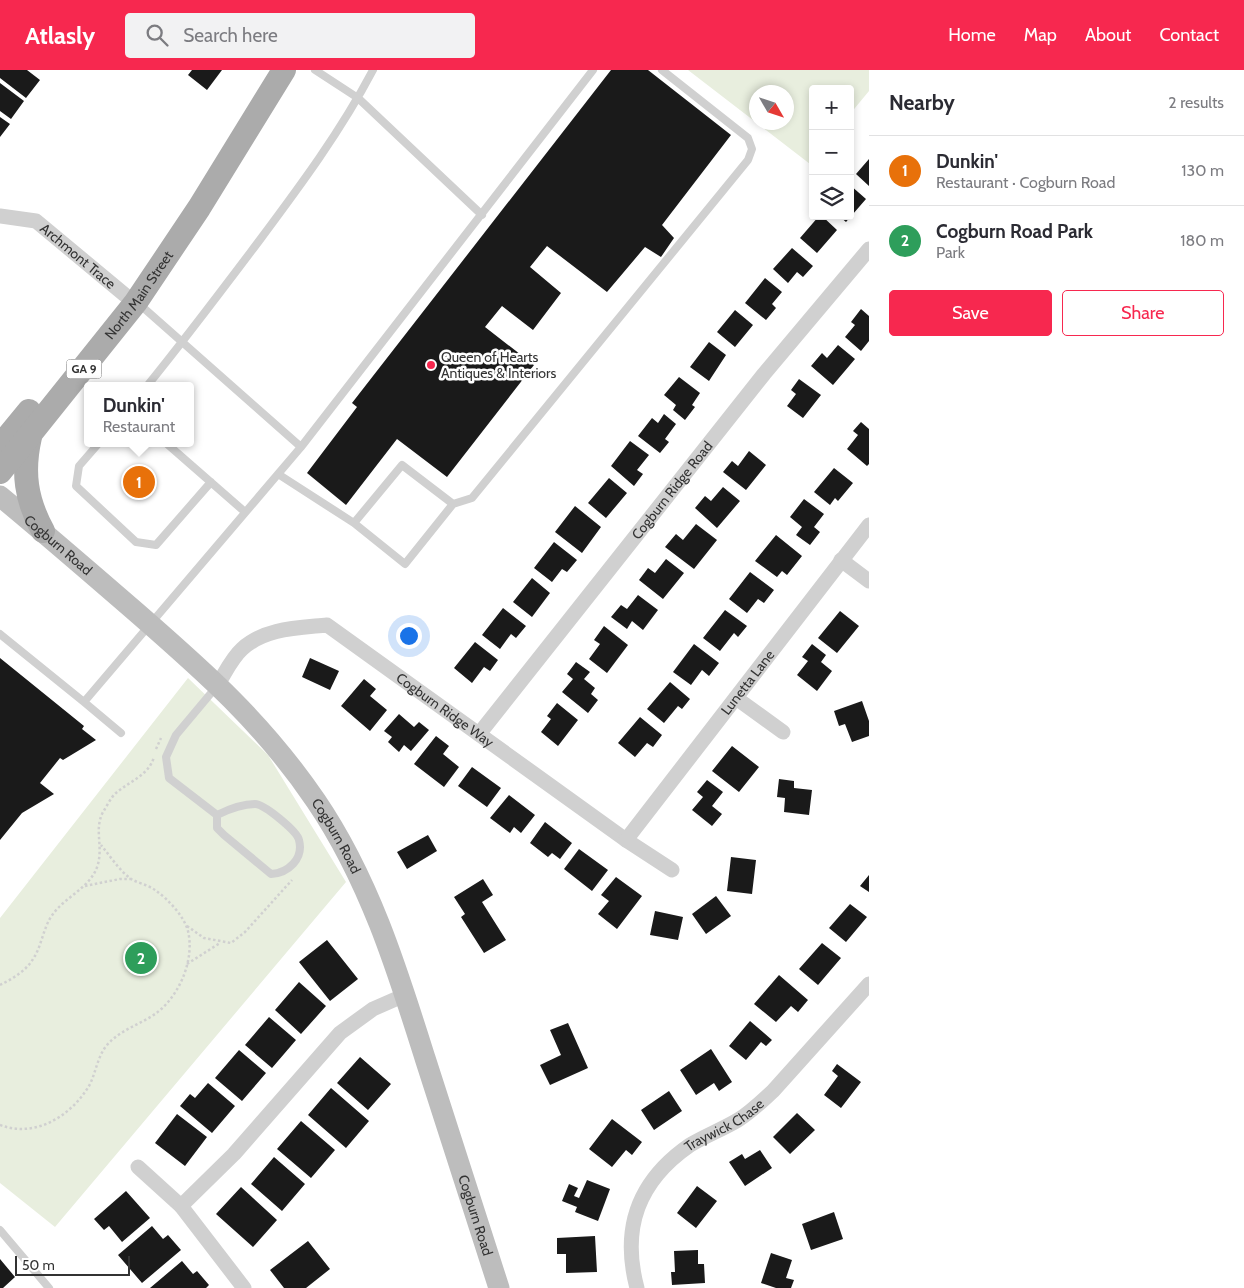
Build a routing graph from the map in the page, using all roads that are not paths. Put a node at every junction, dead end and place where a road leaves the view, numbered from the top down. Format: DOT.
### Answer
graph roads {
  1 [pos="284,70"];
  2 [pos="315,70"];
  3 [pos="373,70"];
  4 [pos="593,70"];
  5 [pos="662,70"];
  6 [pos="358,98"];
  7 [pos="482,214"];
  8 [pos="0,216"];
  9 [pos="869,249"];
  10 [pos="130,298"];
  11 [pos="184,342"];
  12 [pos="151,382"];
  13 [pos="30,435"];
  14 [pos="0,446"];
  15 [pos="96,447"];
  16 [pos="171,447"];
  17 [pos="301,448"];
  18 [pos="0,472"];
  19 [pos="278,474"];
  20 [pos="211,482"];
  21 [pos="0,496"];
  22 [pos="453,504"];
  23 [pos="245,512"];
  24 [pos="354,523"];
  25 [pos="869,525"];
  26 [pos="43,531"];
  27 [pos="840,560"];
  28 [pos="869,581"];
  29 [pos="149,624"];
  30 [pos="0,634"];
  31 [pos="218,684"];
  32 [pos="736,698"];
  33 [pos="84,702"];
  34 [pos="783,732"];
  35 [pos="121,733"];
  36 [pos="479,734"];
  37 [pos="217,815"];
  38 [pos="626,840"];
  39 [pos="672,870"];
  40 [pos="869,984"];
  41 [pos="405,995"];
  42 [pos="138,1167"];
  43 [pos="181,1206"];
  44 [pos="0,1230"];
  45 [pos="49,1288"];
  46 [pos="244,1288"];
  47 [pos="499,1288"];
  48 [pos="637,1288"];
  1 -- 10 [label="main road, North Main Street / GA 9"];
  2 -- 6 [label="lane"];
  3 -- 6 [label="lane"];
  4 -- 7 [label="lane"];
  5 -- 22 [label="lane"];
  6 -- 7 [label="lane"];
  6 -- 11 [label="lane"];
  7 -- 17 [label="lane"];
  8 -- 10 [label="street, Archmont Trace"];
  9 -- 36 [label="street, Cogburn Ridge Road"];
  10 -- 11 [label="lane"];
  10 -- 13 [label="main road, North Main Street / GA 9"];
  10 -- 14 [label="main road, North Main Street / GA 9"];
  11 -- 12 [label="lane"];
  11 -- 17 [label="lane"];
  13 -- 18 [label="main road, North Main Street / GA 9"];
  13 -- 26 [label="main road"];
  15 -- 20 [label="lane"];
  16 -- 20 [label="lane"];
  17 -- 19 [label="lane"];
  19 -- 23 [label="lane"];
  19 -- 24 [label="lane"];
  20 -- 23 [label="lane"];
  21 -- 26 [label="street, Cogburn Road"];
  22 -- 24 [label="lane"];
  22 -- 24 [label="lane"];
  23 -- 29 [label="lane"];
  25 -- 27 [label="street, Lunetta Lane"];
  26 -- 29 [label="street, Cogburn Road"];
  27 -- 28 [label="street"];
  27 -- 32 [label="street, Lunetta Lane"];
  29 -- 31 [label="street, Cogburn Road"];
  29 -- 33 [label="lane"];
  30 -- 33 [label="lane"];
  31 -- 36 [label="street, Cogburn Ridge Way"];
  31 -- 37 [label="lane"];
  31 -- 41 [label="street, Cogburn Road"];
  32 -- 34 [label="street"];
  32 -- 38 [label="street, Lunetta Lane"];
  33 -- 35 [label="lane"];
  36 -- 38 [label="street, Cogburn Ridge Way"];
  37 -- 37 [label="lane"];
  38 -- 39 [label="street, Cogburn Ridge Way"];
  40 -- 48 [label="street, Traywick Chase"];
  41 -- 43 [label="street"];
  41 -- 47 [label="street, Cogburn Road"];
  42 -- 43 [label="street"];
  43 -- 46 [label="street"];
  44 -- 45 [label="lane"];
}
